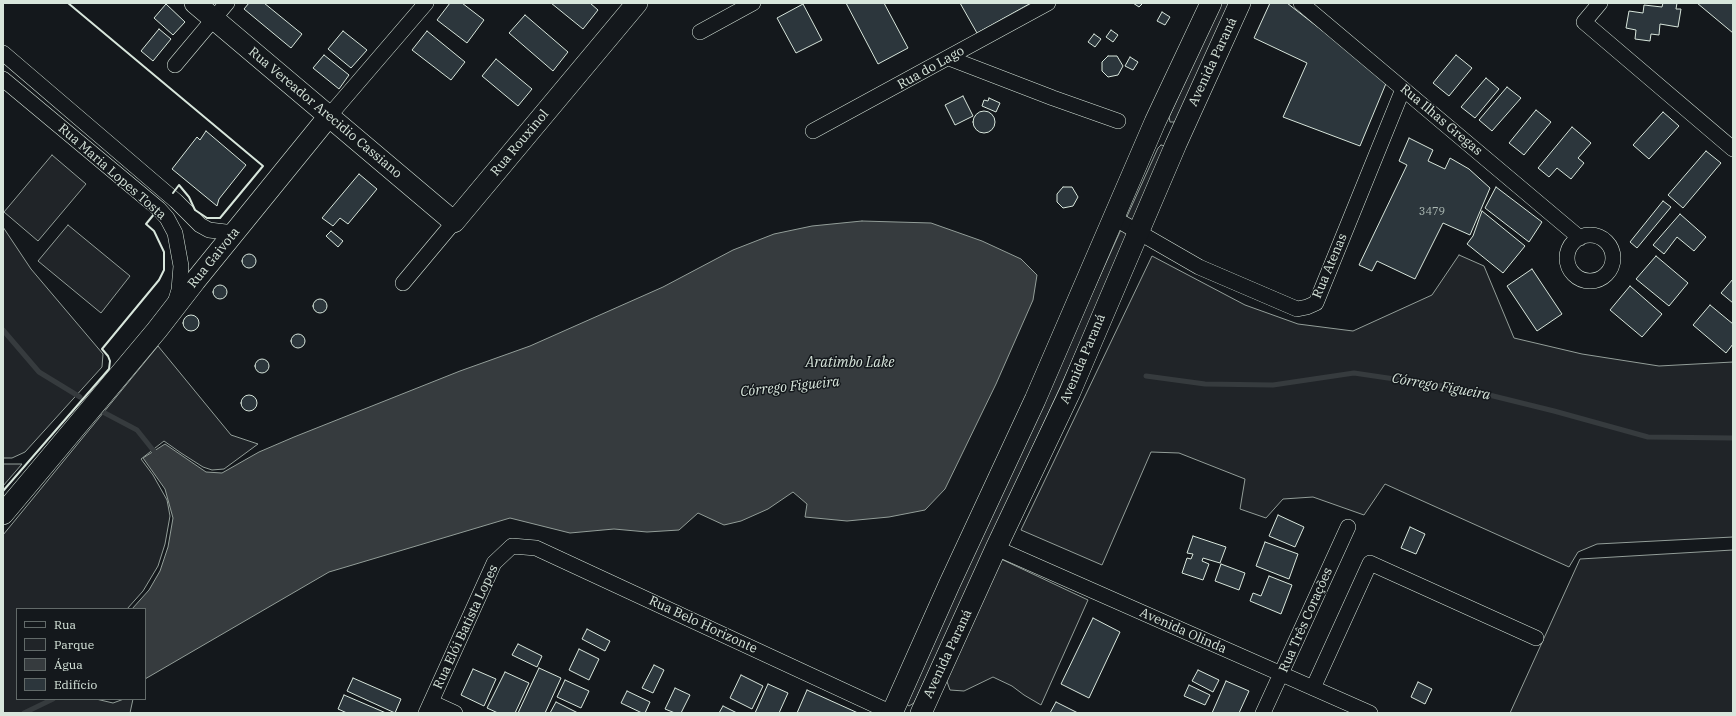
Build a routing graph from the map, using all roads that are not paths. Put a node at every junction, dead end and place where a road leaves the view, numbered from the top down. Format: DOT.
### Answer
graph roads {
  1 [pos="196,3"];
  2 [pos="227,3"];
  3 [pos="426,3"];
  4 [pos="637,3"];
  5 [pos="753,3"];
  6 [pos="1048,3"];
  7 [pos="1211,3"];
  8 [pos="1240,3"];
  9 [pos="1301,3"];
  10 [pos="1600,3"];
  11 [pos="214,19"];
  12 [pos="700,32"];
  13 [pos="3,53"];
  14 [pos="949,58"];
  15 [pos="175,65"];
  16 [pos="3,79"];
  17 [pos="1403,89"];
  18 [pos="329,116"];
  19 [pos="1118,121"];
  20 [pos="813,131"];
  21 [pos="1730,141"];
  22 [pos="128,160"];
  23 [pos="116,174"];
  24 [pos="191,218"];
  25 [pos="1114,218"];
  26 [pos="454,222"];
  27 [pos="171,226"];
  28 [pos="1138,231"];
  29 [pos="234,233"];
  30 [pos="1580,238"];
  31 [pos="403,283"];
  32 [pos="173,310"];
  33 [pos="3,514"];
  34 [pos="1348,527"];
  35 [pos="512,546"];
  36 [pos="996,548"];
  37 [pos="1536,638"];
  38 [pos="1281,674"];
  39 [pos="1313,688"];
  40 [pos="429,708"];
  41 [pos="455,713"];
  42 [pos="892,713"];
  43 [pos="921,713"];
  44 [pos="1263,713"];
  45 [pos="1370,713"];
  1 -- 11 [label="main road, Rua Vereador Arecidio Cassiano"];
  2 -- 11 [label="street"];
  3 -- 18 [label="street, Rua Gaivota"];
  4 -- 26 [label="main road, Rua Rouxinol"];
  5 -- 12 [label="street"];
  6 -- 14 [label="street, Rua do Lago"];
  7 -- 25 [label="main road, Avenida Paraná"];
  8 -- 28 [label="main road, Avenida Paraná"];
  9 -- 17 [label="street, Rua Ilhas Gregas"];
  10 -- 21 [label="street"];
  11 -- 15 [label="street"];
  11 -- 18 [label="main road, Rua Vereador Arecidio Cassiano"];
  13 -- 22 [label="street, Rua Maria Lopes Tosta"];
  14 -- 19 [label="street"];
  14 -- 20 [label="street, Rua do Lago"];
  16 -- 23 [label="street, Rua Maria Lopes Tosta"];
  17 -- 28 [label="street, Rua Atenas"];
  17 -- 30 [label="street, Rua Ilhas Gregas"];
  18 -- 26 [label="main road, Rua Vereador Arecidio Cassiano"];
  18 -- 29 [label="main road, Rua Gaivota"];
  22 -- 23 [label="street"];
  22 -- 24 [label="street, Rua Maria Lopes Tosta"];
  23 -- 27 [label="street, Rua Maria Lopes Tosta"];
  24 -- 27 [label="street"];
  24 -- 29 [label="street, Rua Maria Lopes Tosta"];
  25 -- 28 [label="street, Rua Atenas"];
  25 -- 42 [label="main road, Avenida Paraná"];
  26 -- 31 [label="street, Rua Rouxinol"];
  27 -- 32 [label="street, Rua Maria Lopes Tosta"];
  28 -- 36 [label="main road, Avenida Paraná"];
  29 -- 32 [label="main road, Rua Gaivota"];
  32 -- 33 [label="main road, Rua Gaivota"];
  34 -- 38 [label="street, Rua Três Corações"];
  35 -- 40 [label="street, Rua Elói Batista Lopes"];
  35 -- 42 [label="street, Rua Belo Horizonte"];
  36 -- 38 [label="street, Avenida Olinda"];
  36 -- 43 [label="main road, Avenida Paraná"];
  37 -- 39 [label="street"];
  38 -- 39 [label="street, Avenida Olinda"];
  38 -- 44 [label="street, Rua Três Corações"];
  39 -- 45 [label="street, Avenida Olinda"];
  40 -- 41 [label="street"];
}
